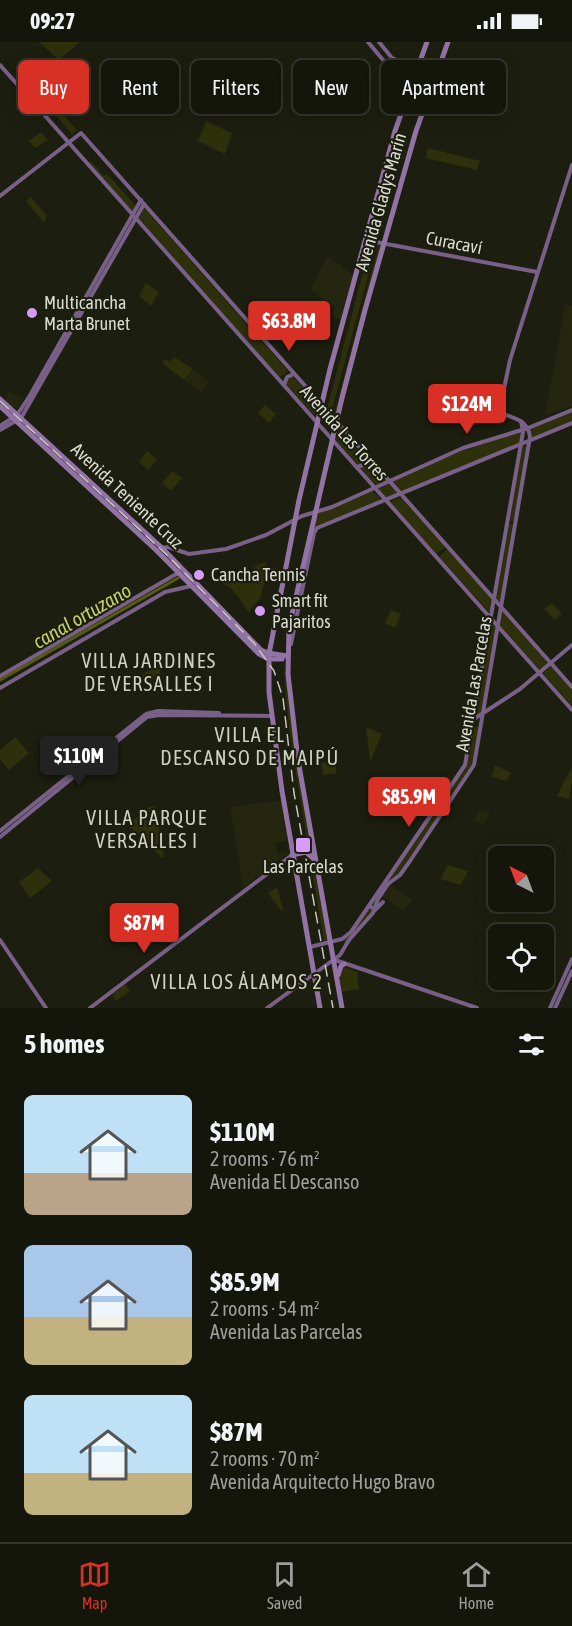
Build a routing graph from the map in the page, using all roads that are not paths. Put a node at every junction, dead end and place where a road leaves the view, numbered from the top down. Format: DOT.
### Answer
graph roads {
  1 [pos="368,42"];
  2 [pos="379,42"];
  3 [pos="427,42"];
  4 [pos="448,42"];
  5 [pos="383,60"];
  6 [pos="396,60"];
  7 [pos="421,60"];
  8 [pos="442,60"];
  9 [pos="0,65"];
  10 [pos="401,114"];
  11 [pos="423,114"];
  12 [pos="69,143"];
  13 [pos="572,165"];
  14 [pos="0,196"];
  15 [pos="142,202"];
  16 [pos="134,217"];
  17 [pos="365,240"];
  18 [pos="384,243"];
  19 [pos="537,272"];
  20 [pos="289,368"];
  21 [pos="294,374"];
  22 [pos="279,381"];
  23 [pos="284,386"];
  24 [pos="0,399"];
  25 [pos="321,403"];
  26 [pos="0,406"];
  27 [pos="572,410"];
  28 [pos="17,418"];
  29 [pos="337,421"];
  30 [pos="317,423"];
  31 [pos="572,423"];
  32 [pos="0,426"];
  33 [pos="0,430"];
  34 [pos="526,430"];
  35 [pos="530,439"];
  36 [pos="333,440"];
  37 [pos="521,442"];
  38 [pos="368,457"];
  39 [pos="356,467"];
  40 [pos="390,481"];
  41 [pos="374,488"];
  42 [pos="399,492"];
  43 [pos="383,498"];
  44 [pos="316,512"];
  45 [pos="293,523"];
  46 [pos="159,549"];
  47 [pos="178,573"];
  48 [pos="191,585"];
  49 [pos="494,599"];
  50 [pos="501,606"];
  51 [pos="491,619"];
  52 [pos="498,626"];
  53 [pos="572,645"];
  54 [pos="269,656"];
  55 [pos="287,657"];
  56 [pos="551,663"];
  57 [pos="539,673"];
  58 [pos="0,676"];
  59 [pos="572,687"];
  60 [pos="0,688"];
  61 [pos="572,710"];
  62 [pos="483,713"];
  63 [pos="222,715"];
  64 [pos="272,716"];
  65 [pos="474,720"];
  66 [pos="438,805"];
  67 [pos="445,809"];
  68 [pos="0,831"];
  69 [pos="0,837"];
  70 [pos="292,855"];
  71 [pos="315,860"];
  72 [pos="392,878"];
  73 [pos="383,902"];
  74 [pos="370,906"];
  75 [pos="374,910"];
  76 [pos="340,939"];
  77 [pos="0,940"];
  78 [pos="330,941"];
  79 [pos="310,947"];
  80 [pos="344,948"];
  81 [pos="341,954"];
  82 [pos="572,959"];
  83 [pos="334,960"];
  84 [pos="344,964"];
  85 [pos="572,971"];
  86 [pos="315,973"];
  87 [pos="337,977"];
  88 [pos="46,1008"];
  89 [pos="90,1008"];
  90 [pos="267,1008"];
  91 [pos="320,1008"];
  92 [pos="342,1008"];
  93 [pos="477,1008"];
  94 [pos="550,1008"];
  95 [pos="555,1008"];
  1 -- 5 [label="street"];
  2 -- 6 [label="street"];
  3 -- 7 [label="main road, Avenida Gladys Marín"];
  4 -- 8 [label="main road, Avenida Gladys Marín"];
  9 -- 12 [label="street, Avenida Las Torres"];
  10 -- 17 [label="main road, Avenida Gladys Marín"];
  11 -- 18 [label="main road, Avenida Gladys Marín"];
  12 -- 14 [label="street"];
  12 -- 15 [label="street, Avenida Las Torres"];
  12 -- 16 [label="street, Avenida Las Torres"];
  13 -- 19 [label="street"];
  15 -- 16 [label="street"];
  15 -- 20 [label="street, Avenida Las Torres"];
  16 -- 22 [label="street, Avenida Las Torres"];
  16 -- 28 [label="street"];
  17 -- 18 [label="street, Curacaví"];
  17 -- 25 [label="main road, Avenida Gladys Marín"];
  18 -- 19 [label="street, Curacaví"];
  18 -- 29 [label="main road, Avenida Gladys Marín"];
  19 -- 34 [label="street"];
  20 -- 21 [label="street, Avenida Las Torres"];
  20 -- 22 [label="street"];
  21 -- 23 [label="street"];
  21 -- 25 [label="street, Avenida Las Torres"];
  22 -- 23 [label="street, Avenida Las Torres"];
  23 -- 30 [label="street, Avenida Las Torres"];
  24 -- 28 [label="main road, Avenida Teniente Cruz"];
  25 -- 29 [label="street, Avenida Las Torres"];
  25 -- 30 [label="main road, Avenida Gladys Marín"];
  26 -- 28 [label="main road, Avenida Teniente Cruz"];
  27 -- 34 [label="street"];
  28 -- 32 [label="street"];
  28 -- 33 [label="street"];
  28 -- 46 [label="main road, Avenida Teniente Cruz"];
  29 -- 36 [label="main road, Avenida Gladys Marín"];
  29 -- 38 [label="street, Avenida Las Torres"];
  30 -- 36 [label="street, Avenida Las Torres"];
  30 -- 45 [label="main road, Avenida Gladys Marín"];
  31 -- 35 [label="street"];
  34 -- 35 [label="street, Avenida Las Parcelas"];
  34 -- 37 [label="street, Avenida Las Parcelas"];
  34 -- 40 [label="street"];
  35 -- 37 [label="street"];
  35 -- 50 [label="street, Avenida Las Parcelas"];
  36 -- 39 [label="street, Avenida Las Torres"];
  36 -- 44 [label="main road, Avenida Gladys Marín"];
  37 -- 42 [label="street"];
  37 -- 49 [label="street, Avenida Las Parcelas"];
  38 -- 39 [label="street"];
  38 -- 40 [label="street, Avenida Las Torres"];
  39 -- 41 [label="street, Avenida Las Torres"];
  40 -- 41 [label="street"];
  40 -- 42 [label="street, Avenida Las Torres"];
  41 -- 43 [label="street, Avenida Las Torres"];
  41 -- 44 [label="street"];
  42 -- 43 [label="street"];
  42 -- 49 [label="street, Avenida Las Torres"];
  43 -- 51 [label="street, Avenida Las Torres"];
  43 -- 55 [label="street"];
  44 -- 45 [label="street"];
  44 -- 55 [label="main road, Avenida Gladys Marín"];
  45 -- 46 [label="street"];
  45 -- 54 [label="main road, Avenida Gladys Marín"];
  46 -- 47 [label="main road, Avenida Teniente Cruz"];
  46 -- 54 [label="main road, Avenida Teniente Cruz"];
  47 -- 48 [label="main road, Avenida Teniente Cruz"];
  47 -- 58 [label="street"];
  48 -- 54 [label="main road, Avenida Teniente Cruz"];
  48 -- 60 [label="street"];
  49 -- 50 [label="street, Avenida Las Torres"];
  49 -- 51 [label="street, Avenida Las Parcelas"];
  50 -- 52 [label="street, Avenida Las Parcelas"];
  50 -- 56 [label="street, Avenida Las Torres"];
  51 -- 52 [label="street, Avenida Las Torres"];
  51 -- 65 [label="street, Avenida Las Parcelas"];
  52 -- 57 [label="street, Avenida Las Torres"];
  52 -- 62 [label="street, Avenida Las Parcelas"];
  53 -- 56 [label="street"];
  54 -- 55 [label="main road"];
  54 -- 64 [label="main road, Avenida Gladys Marín"];
  55 -- 71 [label="main road, Avenida Gladys Marín"];
  56 -- 57 [label="street"];
  56 -- 59 [label="street, Avenida Las Torres"];
  57 -- 61 [label="street, Avenida Las Torres"];
  57 -- 62 [label="street"];
  62 -- 65 [label="street"];
  62 -- 67 [label="street, Avenida Las Parcelas"];
  63 -- 64 [label="street"];
  63 -- 68 [label="street"];
  63 -- 69 [label="street"];
  64 -- 70 [label="main road, Avenida Gladys Marín"];
  65 -- 66 [label="street, Avenida Las Parcelas"];
  66 -- 67 [label="street"];
  66 -- 72 [label="street, Avenida Las Parcelas"];
  67 -- 72 [label="street, Avenida Las Parcelas"];
  70 -- 71 [label="main road"];
  70 -- 79 [label="main road, Avenida Gladys Marín"];
  70 -- 89 [label="street"];
  71 -- 78 [label="main road, Avenida Gladys Marín"];
  72 -- 74 [label="street, Avenida Las Parcelas"];
  72 -- 75 [label="street, Avenida Las Parcelas"];
  73 -- 75 [label="street"];
  74 -- 75 [label="street"];
  74 -- 76 [label="street, Avenida Las Parcelas"];
  75 -- 80 [label="street, Avenida Las Parcelas"];
  76 -- 78 [label="street"];
  76 -- 80 [label="street"];
  77 -- 88 [label="street"];
  78 -- 79 [label="street"];
  78 -- 83 [label="main road, Avenida Gladys Marín"];
  79 -- 86 [label="main road, Avenida Gladys Marín"];
  80 -- 81 [label="street, Avenida Las Parcelas"];
  81 -- 83 [label="street, Avenida Las Parcelas"];
  81 -- 84 [label="street"];
  82 -- 94 [label="street"];
  83 -- 84 [label="street"];
  83 -- 86 [label="street, Avenida Las Parcelas"];
  83 -- 87 [label="main road, Avenida Gladys Marín"];
  84 -- 87 [label="main road"];
  84 -- 93 [label="street"];
  85 -- 95 [label="street"];
  86 -- 90 [label="street, Avenida Las Parcelas"];
  86 -- 91 [label="main road, Avenida Gladys Marín"];
  87 -- 92 [label="main road, Avenida Gladys Marín"];
}
